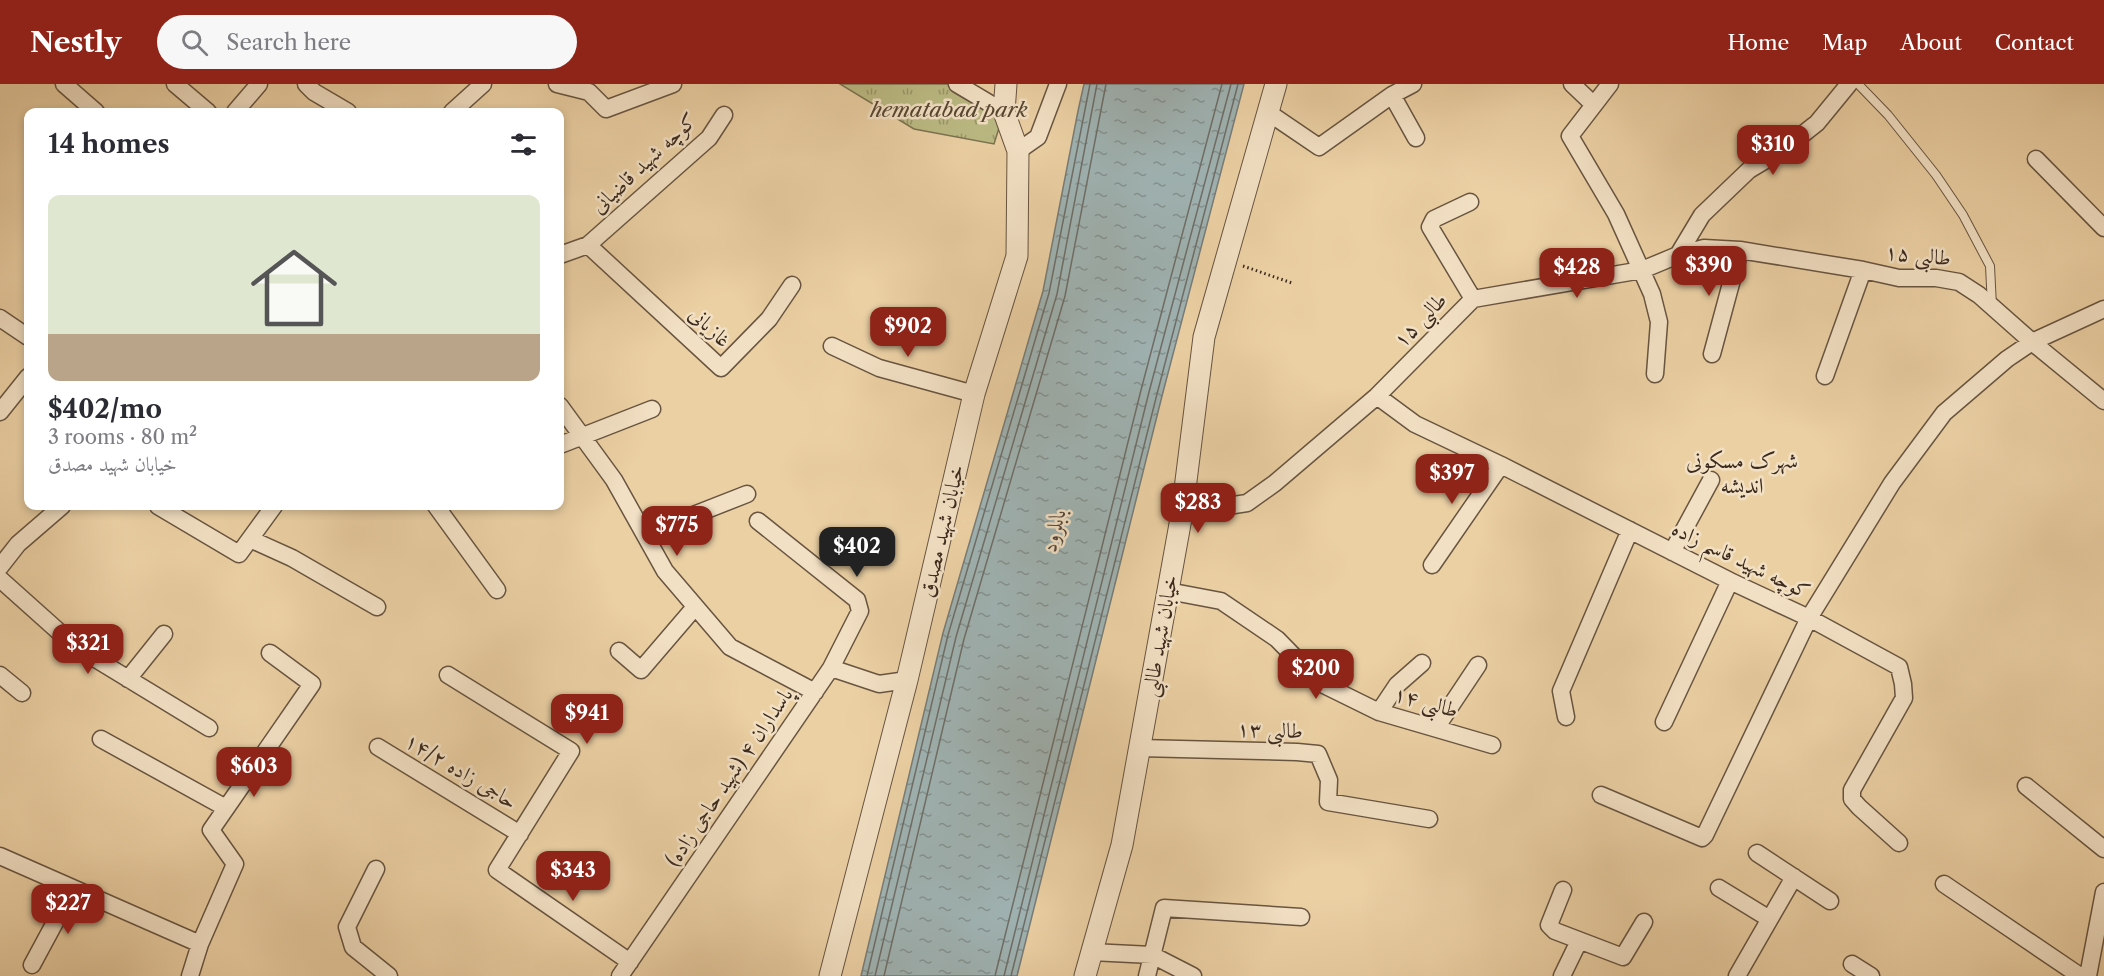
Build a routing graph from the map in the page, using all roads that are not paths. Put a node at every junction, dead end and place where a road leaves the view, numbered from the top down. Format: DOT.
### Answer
graph roads {
  1 [pos="64,84"];
  2 [pos="175,84"];
  3 [pos="259,84"];
  4 [pos="306,84"];
  5 [pos="483,84"];
  6 [pos="673,84"];
  7 [pos="957,84"];
  8 [pos="1006,84"];
  9 [pos="1058,84"];
  10 [pos="1276,84"];
  11 [pos="1413,84"];
  12 [pos="1572,84"];
  13 [pos="1610,84"];
  14 [pos="1849,84"];
  15 [pos="1858,84"];
  16 [pos="559,85"];
  17 [pos="1392,95"];
  18 [pos="1594,105"];
  19 [pos="91,108"];
  20 [pos="203,108"];
  21 [pos="239,108"];
  22 [pos="341,108"];
  23 [pos="456,108"];
  24 [pos="1004,112"];
  25 [pos="1269,113"];
  26 [pos="724,115"];
  27 [pos="1416,138"];
  28 [pos="1018,151"];
  29 [pos="2036,159"];
  30 [pos="1470,202"];
  31 [pos="2104,228"];
  32 [pos="588,245"];
  33 [pos="1740,250"];
  34 [pos="564,254"];
  35 [pos="1678,255"];
  36 [pos="1642,270"];
  37 [pos="1863,270"];
  38 [pos="792,285"];
  39 [pos="1473,299"];
  40 [pos="1992,306"];
  41 [pos="2104,309"];
  42 [pos="0,318"];
  43 [pos="24,334"];
  44 [pos="2032,342"];
  45 [pos="832,346"];
  46 [pos="1712,354"];
  47 [pos="1655,374"];
  48 [pos="1825,376"];
  49 [pos="24,382"];
  50 [pos="974,394"];
  51 [pos="1377,396"];
  52 [pos="2104,401"];
  53 [pos="652,409"];
  54 [pos="0,412"];
  55 [pos="564,412"];
  56 [pos="581,435"];
  57 [pos="564,443"];
  58 [pos="1501,465"];
  59 [pos="1711,480"];
  60 [pos="747,494"];
  61 [pos="57,510"];
  62 [pos="167,510"];
  63 [pos="271,510"];
  64 [pos="439,510"];
  65 [pos="1182,513"];
  66 [pos="758,521"];
  67 [pos="1629,530"];
  68 [pos="645,534"];
  69 [pos="250,539"];
  70 [pos="1672,552"];
  71 [pos="1432,565"];
  72 [pos="0,567"];
  73 [pos="0,579"];
  74 [pos="1730,581"];
  75 [pos="497,590"];
  76 [pos="1168,591"];
  77 [pos="377,607"];
  78 [pos="696,607"];
  79 [pos="1809,618"];
  80 [pos="164,634"];
  81 [pos="619,651"];
  82 [pos="270,653"];
  83 [pos="1422,663"];
  84 [pos="1478,665"];
  85 [pos="831,668"];
  86 [pos="0,675"];
  87 [pos="448,675"];
  88 [pos="128,679"];
  89 [pos="907,680"];
  90 [pos="815,692"];
  91 [pos="22,693"];
  92 [pos="1379,712"];
  93 [pos="1566,717"];
  94 [pos="1664,722"];
  95 [pos="208,728"];
  96 [pos="1436,728"];
  97 [pos="101,739"];
  98 [pos="1492,745"];
  99 [pos="378,747"];
  100 [pos="1139,748"];
  101 [pos="2026,786"];
  102 [pos="1601,795"];
  103 [pos="226,808"];
  104 [pos="1430,819"];
  105 [pos="519,834"];
  106 [pos="1899,843"];
  107 [pos="2104,849"];
  108 [pos="1757,853"];
  109 [pos="0,856"];
  110 [pos="376,869"];
  111 [pos="1794,877"];
  112 [pos="1944,884"];
  113 [pos="1719,888"];
  114 [pos="73,889"];
  115 [pos="1563,890"];
  116 [pos="2104,892"];
  117 [pos="1830,901"];
  118 [pos="1301,917"];
  119 [pos="1768,918"];
  120 [pos="1644,922"];
  121 [pos="1579,941"];
  122 [pos="200,944"];
  123 [pos="1091,952"];
  124 [pos="1152,955"];
  125 [pos="1852,964"];
  126 [pos="32,965"];
  127 [pos="625,969"];
  128 [pos="190,976"];
  129 [pos="388,976"];
  130 [pos="830,976"];
  131 [pos="1084,976"];
  132 [pos="1147,976"];
  133 [pos="1193,976"];
  134 [pos="1562,976"];
  135 [pos="1737,976"];
  136 [pos="1871,976"];
  137 [pos="2080,976"];
  138 [pos="2088,976"];
  1 -- 19 [label="street"];
  2 -- 20 [label="street"];
  3 -- 21 [label="street"];
  4 -- 22 [label="street"];
  5 -- 23 [label="street"];
  6 -- 16 [label="street"];
  7 -- 24 [label="street"];
  8 -- 24 [label="street, خیابان شهید مصدق"];
  9 -- 28 [label="street"];
  10 -- 25 [label="street, خیابان شهید طالبی"];
  11 -- 17 [label="street"];
  12 -- 18 [label="street"];
  13 -- 18 [label="street"];
  14 -- 35 [label="street"];
  15 -- 40 [label="lane"];
  17 -- 25 [label="street"];
  17 -- 27 [label="street"];
  18 -- 36 [label="street"];
  24 -- 28 [label="street, خیابان شهید مصدق"];
  25 -- 65 [label="street, خیابان شهید طالبی"];
  26 -- 32 [label="street, کوچه شهید قاضیانی"];
  28 -- 50 [label="street, خیابان شهید مصدق"];
  29 -- 31 [label="street"];
  30 -- 39 [label="street"];
  32 -- 34 [label="street, کوچه شهید قاضیانی"];
  32 -- 38 [label="street, غازیانی"];
  33 -- 35 [label="street, طالبی ۱۵"];
  33 -- 37 [label="street, طالبی ۱۵"];
  33 -- 46 [label="street"];
  35 -- 36 [label="street, طالبی ۱۵"];
  36 -- 39 [label="street, طالبی ۱۵"];
  36 -- 47 [label="street"];
  37 -- 40 [label="street, طالبی ۱۵"];
  37 -- 48 [label="street"];
  39 -- 51 [label="street, طالبی ۱۵"];
  40 -- 44 [label="street, طالبی ۱۵"];
  41 -- 44 [label="street"];
  42 -- 43 [label="street"];
  44 -- 52 [label="street, طالبی ۱۵"];
  44 -- 79 [label="street"];
  45 -- 50 [label="street"];
  49 -- 54 [label="street"];
  50 -- 89 [label="street, خیابان شهید مصدق"];
  51 -- 58 [label="street, کوچه شهید قاسم زاده"];
  51 -- 65 [label="street, طالبی ۱۵"];
  53 -- 56 [label="street"];
  55 -- 56 [label="street"];
  56 -- 57 [label="street"];
  56 -- 68 [label="street"];
  58 -- 67 [label="street, کوچه شهید قاسم زاده"];
  58 -- 71 [label="street"];
  59 -- 70 [label="street"];
  60 -- 68 [label="street"];
  61 -- 72 [label="street"];
  62 -- 69 [label="street"];
  63 -- 69 [label="street"];
  64 -- 75 [label="street"];
  65 -- 76 [label="street, خیابان شهید طالبی"];
  66 -- 85 [label="street, پاسداران ۴ (شهید حاجی زاده)"];
  67 -- 70 [label="street, کوچه شهید قاسم زاده"];
  67 -- 93 [label="street"];
  68 -- 78 [label="street"];
  69 -- 77 [label="street"];
  70 -- 74 [label="street, کوچه شهید قاسم زاده"];
  73 -- 88 [label="street"];
  74 -- 79 [label="street, کوچه شهید قاسم زاده"];
  74 -- 94 [label="street"];
  76 -- 92 [label="street, طالبی ۱۴"];
  76 -- 100 [label="street, خیابان شهید طالبی"];
  78 -- 81 [label="street"];
  78 -- 90 [label="street"];
  79 -- 102 [label="street"];
  79 -- 106 [label="street, کوچه شهید قاسم زاده"];
  80 -- 88 [label="street"];
  82 -- 103 [label="street"];
  83 -- 92 [label="street"];
  84 -- 96 [label="street"];
  85 -- 89 [label="street"];
  85 -- 90 [label="street, پاسداران ۴ (شهید حاجی زاده)"];
  86 -- 91 [label="street"];
  87 -- 105 [label="street"];
  88 -- 95 [label="street"];
  89 -- 130 [label="street, خیابان شهید مصدق"];
  90 -- 127 [label="street, پاسداران ۴ (شهید حاجی زاده)"];
  92 -- 96 [label="street, طالبی ۱۴"];
  96 -- 98 [label="street, طالبی ۱۴"];
  97 -- 103 [label="street"];
  99 -- 105 [label="street, حاجی زاده ۱۴/۲"];
  100 -- 104 [label="street, طالبی ۱۳"];
  100 -- 123 [label="street, خیابان شهید طالبی"];
  101 -- 107 [label="street"];
  103 -- 122 [label="street"];
  105 -- 127 [label="street"];
  108 -- 111 [label="street"];
  109 -- 114 [label="street"];
  110 -- 129 [label="street"];
  111 -- 117 [label="street"];
  111 -- 119 [label="street"];
  112 -- 137 [label="street"];
  113 -- 119 [label="street"];
  114 -- 122 [label="street"];
  114 -- 126 [label="street"];
  115 -- 121 [label="street"];
  116 -- 138 [label="street"];
  118 -- 124 [label="street"];
  119 -- 135 [label="street"];
  120 -- 121 [label="street"];
  121 -- 134 [label="street"];
  122 -- 128 [label="street"];
  123 -- 124 [label="street"];
  123 -- 131 [label="street, خیابان شهید طالبی"];
  124 -- 132 [label="street"];
  124 -- 133 [label="street"];
  125 -- 136 [label="street"];
}
